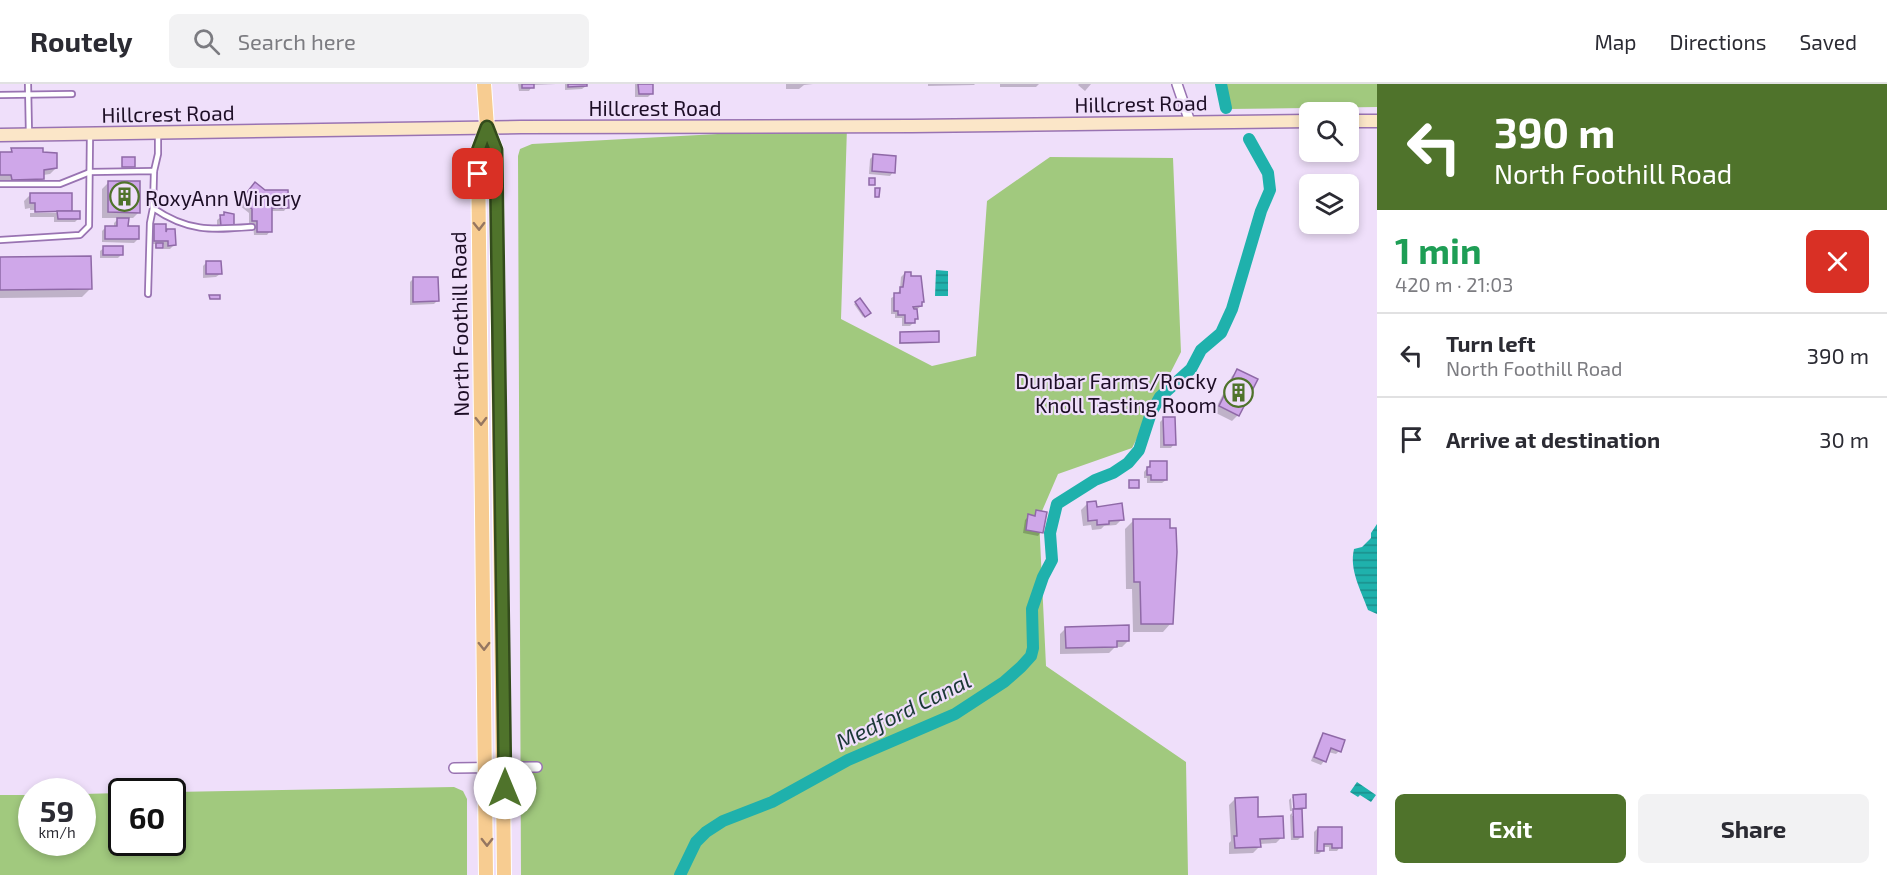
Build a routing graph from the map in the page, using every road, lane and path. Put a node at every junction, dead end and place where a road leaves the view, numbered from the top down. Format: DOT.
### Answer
graph roads {
  1 [pos="28,84"];
  2 [pos="484,84"];
  3 [pos="1177,84"];
  4 [pos="28,94"];
  5 [pos="72,94"];
  6 [pos="0,95"];
  7 [pos="1299,121"];
  8 [pos="1359,121"];
  9 [pos="1377,121"];
  10 [pos="1190,122"];
  11 [pos="487,127"];
  12 [pos="158,133"];
  13 [pos="28,134"];
  14 [pos="90,134"];
  15 [pos="0,135"];
  16 [pos="153,171"];
  17 [pos="90,172"];
  18 [pos="0,184"];
  19 [pos="153,208"];
  20 [pos="252,227"];
  21 [pos="0,240"];
  22 [pos="148,294"];
  23 [pos="486,767"];
  24 [pos="505,767"];
  25 [pos="537,767"];
  26 [pos="454,768"];
  27 [pos="486,875"];
  28 [pos="504,875"];
  1 -- 4 [label="lane"];
  2 -- 11 [label="main road"];
  3 -- 10 [label="street"];
  4 -- 5 [label="lane"];
  4 -- 6 [label="lane"];
  4 -- 13 [label="lane"];
  7 -- 10 [label="street, Hillcrest Road"];
  8 -- 9 [label="street"];
  10 -- 11 [label="street, Hillcrest Road"];
  11 -- 12 [label="street, Hillcrest Road"];
  11 -- 23 [label="main road, North Foothill Road, one-way"];
  11 -- 24 [label="main road, North Foothill Road"];
  12 -- 14 [label="street, Hillcrest Road"];
  12 -- 16 [label="lane"];
  13 -- 14 [label="street, Hillcrest Road"];
  13 -- 15 [label="street, Hillcrest Road"];
  14 -- 17 [label="lane"];
  16 -- 17 [label="lane"];
  16 -- 19 [label="lane"];
  17 -- 18 [label="lane"];
  17 -- 21 [label="lane"];
  19 -- 20 [label="lane"];
  19 -- 22 [label="lane"];
  23 -- 24 [label="street"];
  23 -- 26 [label="street"];
  23 -- 27 [label="main road, North Foothill Road, one-way"];
  24 -- 25 [label="street"];
  24 -- 28 [label="main road, North Foothill Road"];
}
